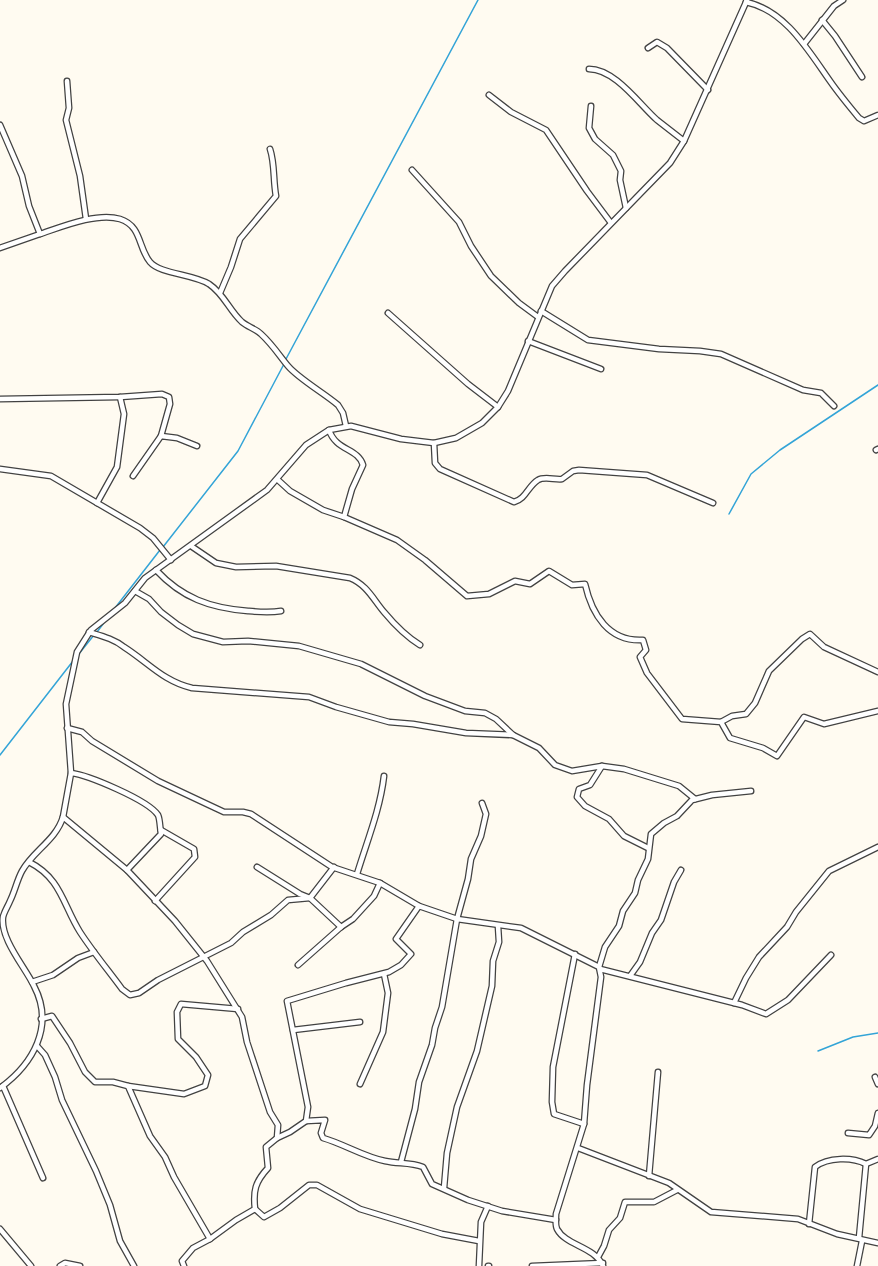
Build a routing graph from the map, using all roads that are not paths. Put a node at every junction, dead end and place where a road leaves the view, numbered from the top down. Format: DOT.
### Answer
graph roads {
  1 [pos="843,0"];
  2 [pos="746,1"];
  3 [pos="822,20"];
  4 [pos="804,44"];
  5 [pos="648,48"];
  6 [pos="589,69"];
  7 [pos="862,77"];
  8 [pos="67,81"];
  9 [pos="708,90"];
  10 [pos="489,95"];
  11 [pos="591,106"];
  12 [pos="878,116"];
  13 [pos="0,125"];
  14 [pos="684,141"];
  15 [pos="6,142"];
  16 [pos="0,144"];
  17 [pos="270,149"];
  18 [pos="412,170"];
  19 [pos="626,208"];
  20 [pos="86,219"];
  21 [pos="611,223"];
  22 [pos="40,234"];
  23 [pos="0,248"];
  24 [pos="220,292"];
  25 [pos="541,311"];
  26 [pos="388,313"];
  27 [pos="538,317"];
  28 [pos="528,341"];
  29 [pos="601,369"];
  30 [pos="120,397"];
  31 [pos="0,399"];
  32 [pos="834,406"];
  33 [pos="498,407"];
  34 [pos="346,426"];
  35 [pos="328,430"];
  36 [pos="161,436"];
  37 [pos="434,443"];
  38 [pos="197,446"];
  39 [pos="0,469"];
  40 [pos="133,476"];
  41 [pos="278,480"];
  42 [pos="97,503"];
  43 [pos="713,503"];
  44 [pos="344,517"];
  45 [pos="191,546"];
  46 [pos="171,560"];
  47 [pos="156,570"];
  48 [pos="135,591"];
  49 [pos="281,611"];
  50 [pos="90,632"];
  51 [pos="420,645"];
  52 [pos="878,672"];
  53 [pos="878,711"];
  54 [pos="721,722"];
  55 [pos="67,728"];
  56 [pos="513,735"];
  57 [pos="602,766"];
  58 [pos="71,773"];
  59 [pos="384,776"];
  60 [pos="750,791"];
  61 [pos="695,799"];
  62 [pos="482,803"];
  63 [pos="63,817"];
  64 [pos="161,830"];
  65 [pos="878,847"];
  66 [pos="648,848"];
  67 [pos="29,862"];
  68 [pos="257,867"];
  69 [pos="334,867"];
  70 [pos="127,870"];
  71 [pos="681,870"];
  72 [pos="357,874"];
  73 [pos="380,883"];
  74 [pos="310,898"];
  75 [pos="155,901"];
  76 [pos="419,906"];
  77 [pos="456,920"];
  78 [pos="498,926"];
  79 [pos="341,927"];
  80 [pos="1,928"];
  81 [pos="94,952"];
  82 [pos="575,954"];
  83 [pos="831,955"];
  84 [pos="202,956"];
  85 [pos="298,965"];
  86 [pos="599,968"];
  87 [pos="384,974"];
  88 [pos="630,976"];
  89 [pos="32,982"];
  90 [pos="734,1003"];
  91 [pos="238,1010"];
  92 [pos="41,1019"];
  93 [pos="360,1022"];
  94 [pos="293,1030"];
  95 [pos="37,1046"];
  96 [pos="658,1072"];
  97 [pos="875,1077"];
  98 [pos="360,1084"];
  99 [pos="878,1084"];
  100 [pos="128,1086"];
  101 [pos="1,1087"];
  102 [pos="878,1113"];
  103 [pos="306,1121"];
  104 [pos="584,1124"];
  105 [pos="848,1133"];
  106 [pos="277,1138"];
  107 [pos="578,1148"];
  108 [pos="878,1159"];
  109 [pos="401,1162"];
  110 [pos="866,1164"];
  111 [pos="648,1176"];
  112 [pos="43,1178"];
  113 [pos="444,1188"];
  114 [pos="677,1190"];
  115 [pos="488,1206"];
  116 [pos="255,1209"];
  117 [pos="556,1220"];
  118 [pos="809,1224"];
  119 [pos="0,1229"];
  120 [pos="210,1239"];
  121 [pos="860,1239"];
  122 [pos="479,1241"];
  123 [pos="878,1243"];
  124 [pos="598,1257"];
  125 [pos="182,1264"];
  126 [pos="603,1265"];
  127 [pos="31,1266"];
  128 [pos="60,1266"];
  129 [pos="80,1266"];
  130 [pos="134,1266"];
  131 [pos="479,1266"];
  132 [pos="532,1266"];
  133 [pos="857,1266"];
  1 -- 3 [label="street"];
  2 -- 4 [label="street"];
  2 -- 9 [label="street"];
  3 -- 4 [label="street"];
  3 -- 7 [label="street"];
  4 -- 12 [label="street"];
  5 -- 9 [label="street"];
  6 -- 14 [label="street"];
  8 -- 20 [label="street"];
  9 -- 14 [label="street"];
  10 -- 21 [label="street"];
  11 -- 19 [label="street"];
  13 -- 15 [label="street"];
  14 -- 19 [label="street"];
  15 -- 16 [label="street"];
  15 -- 22 [label="street"];
  17 -- 24 [label="street"];
  18 -- 27 [label="street"];
  19 -- 21 [label="street"];
  20 -- 22 [label="street"];
  20 -- 24 [label="street"];
  21 -- 25 [label="street"];
  22 -- 23 [label="street"];
  24 -- 34 [label="street"];
  25 -- 27 [label="street"];
  25 -- 32 [label="street"];
  26 -- 33 [label="street"];
  27 -- 28 [label="street"];
  28 -- 29 [label="street"];
  28 -- 33 [label="street"];
  30 -- 31 [label="street"];
  30 -- 36 [label="street"];
  30 -- 42 [label="street"];
  33 -- 37 [label="street"];
  34 -- 35 [label="street"];
  34 -- 37 [label="street"];
  35 -- 41 [label="street"];
  35 -- 44 [label="street"];
  36 -- 38 [label="street"];
  36 -- 40 [label="street"];
  37 -- 43 [label="street"];
  39 -- 42 [label="street"];
  41 -- 44 [label="street"];
  41 -- 45 [label="street"];
  42 -- 46 [label="street"];
  44 -- 54 [label="street"];
  45 -- 46 [label="street"];
  45 -- 51 [label="street"];
  46 -- 47 [label="street"];
  47 -- 48 [label="street"];
  47 -- 49 [label="street"];
  48 -- 50 [label="street"];
  48 -- 56 [label="street"];
  50 -- 55 [label="street"];
  50 -- 56 [label="street"];
  52 -- 54 [label="street"];
  53 -- 54 [label="street"];
  55 -- 58 [label="street"];
  55 -- 69 [label="street"];
  56 -- 57 [label="street"];
  57 -- 61 [label="street"];
  57 -- 66 [label="street"];
  58 -- 63 [label="street"];
  58 -- 64 [label="street"];
  59 -- 72 [label="street"];
  60 -- 61 [label="street"];
  61 -- 66 [label="street"];
  62 -- 77 [label="street"];
  63 -- 67 [label="street"];
  63 -- 70 [label="street"];
  64 -- 70 [label="street"];
  64 -- 75 [label="street"];
  65 -- 90 [label="street"];
  66 -- 86 [label="street"];
  67 -- 80 [label="street"];
  67 -- 81 [label="street"];
  68 -- 74 [label="street"];
  69 -- 72 [label="street"];
  69 -- 74 [label="street"];
  70 -- 75 [label="street"];
  71 -- 88 [label="street"];
  72 -- 73 [label="street"];
  73 -- 76 [label="street"];
  73 -- 79 [label="street"];
  74 -- 79 [label="street"];
  74 -- 84 [label="street"];
  75 -- 84 [label="street"];
  76 -- 77 [label="street"];
  76 -- 87 [label="street"];
  77 -- 78 [label="street"];
  77 -- 109 [label="street"];
  78 -- 82 [label="street"];
  78 -- 113 [label="street"];
  79 -- 85 [label="street"];
  80 -- 89 [label="street"];
  81 -- 84 [label="street"];
  81 -- 89 [label="street"];
  82 -- 86 [label="street"];
  82 -- 104 [label="street"];
  83 -- 90 [label="street"];
  84 -- 91 [label="street"];
  86 -- 88 [label="street"];
  86 -- 104 [label="street"];
  87 -- 94 [label="street"];
  87 -- 98 [label="street"];
  88 -- 90 [label="street"];
  89 -- 92 [label="street"];
  91 -- 100 [label="street"];
  91 -- 106 [label="street"];
  92 -- 95 [label="street"];
  92 -- 100 [label="street"];
  93 -- 94 [label="street"];
  94 -- 103 [label="street"];
  95 -- 101 [label="street"];
  95 -- 130 [label="street"];
  96 -- 111 [label="street"];
  97 -- 99 [label="street"];
  100 -- 120 [label="street"];
  101 -- 112 [label="street"];
  102 -- 105 [label="street"];
  103 -- 106 [label="street"];
  103 -- 109 [label="street"];
  104 -- 107 [label="street"];
  106 -- 116 [label="street"];
  107 -- 111 [label="street"];
  107 -- 117 [label="street"];
  108 -- 110 [label="street"];
  109 -- 113 [label="street"];
  110 -- 118 [label="street"];
  110 -- 121 [label="street"];
  111 -- 114 [label="street"];
  113 -- 115 [label="street"];
  114 -- 118 [label="street"];
  114 -- 124 [label="street"];
  115 -- 117 [label="street"];
  115 -- 122 [label="street"];
  116 -- 120 [label="street"];
  116 -- 122 [label="street"];
  117 -- 124 [label="street"];
  118 -- 121 [label="street"];
  119 -- 127 [label="street"];
  120 -- 125 [label="street"];
  121 -- 123 [label="street"];
  121 -- 133 [label="street"];
  122 -- 131 [label="street"];
  124 -- 126 [label="street"];
  126 -- 132 [label="street"];
  128 -- 129 [label="street"];
}
